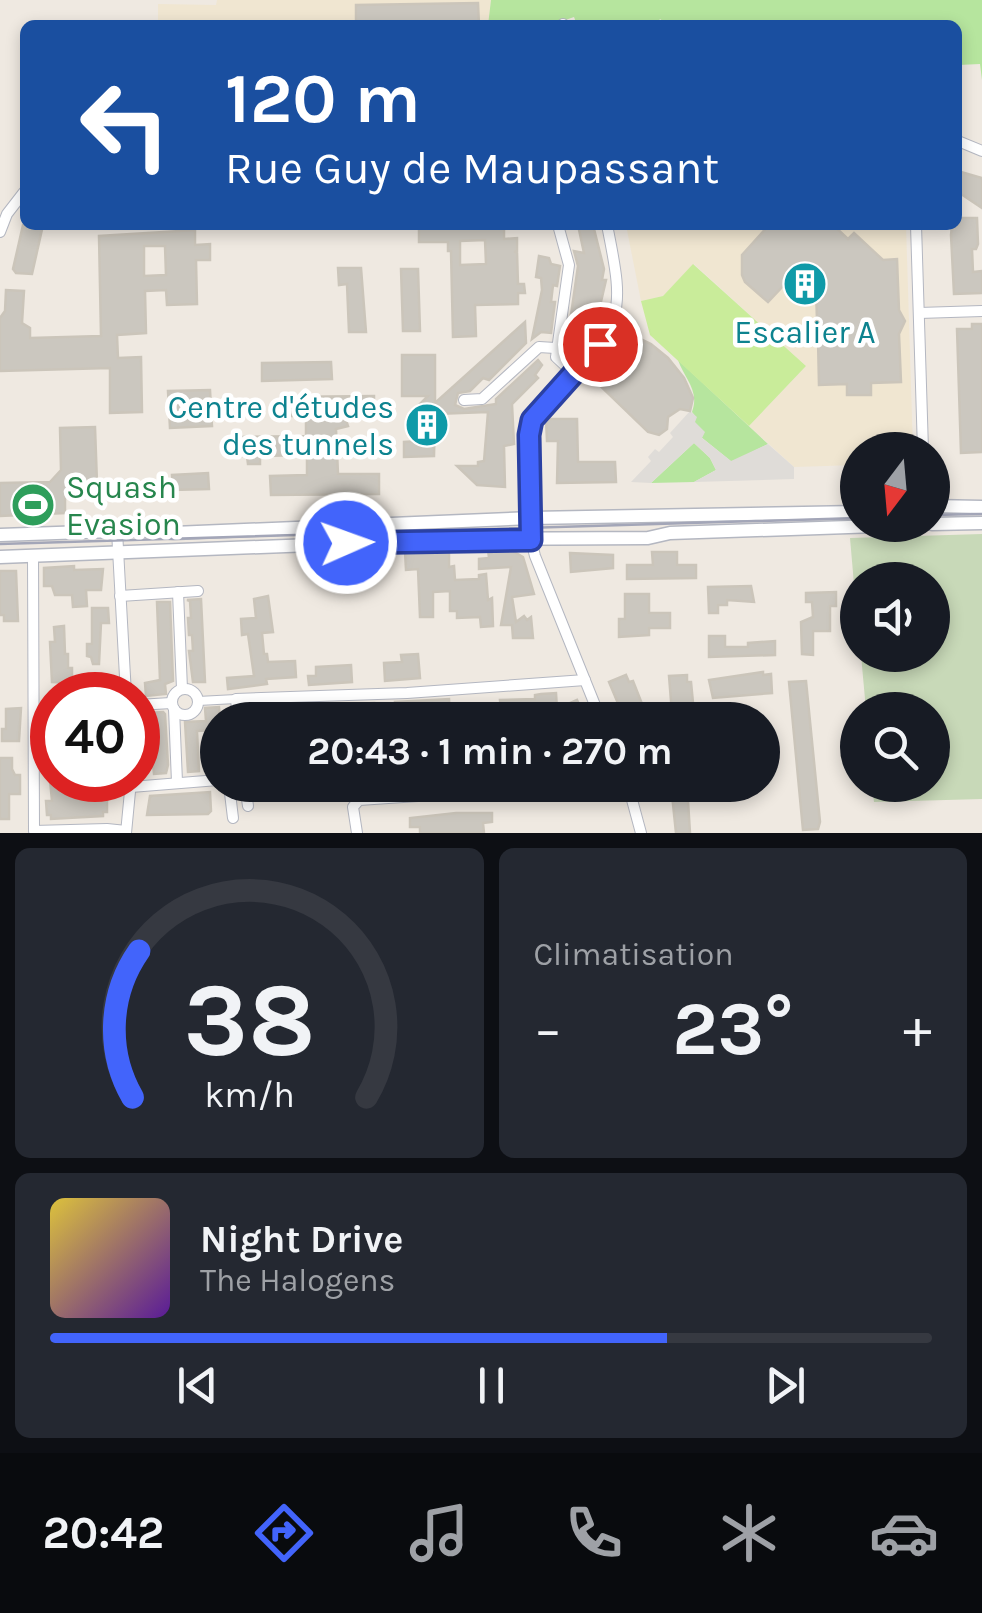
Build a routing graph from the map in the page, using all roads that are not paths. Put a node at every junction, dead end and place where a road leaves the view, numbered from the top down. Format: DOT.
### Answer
graph roads {
  1 [pos="20,197"];
  2 [pos="559,230"];
  3 [pos="608,230"];
  4 [pos="916,230"];
  5 [pos="0,232"];
  6 [pos="982,311"];
  7 [pos="919,313"];
  8 [pos="556,348"];
  9 [pos="574,373"];
  10 [pos="464,400"];
  11 [pos="922,432"];
  12 [pos="950,506"];
  13 [pos="982,507"];
  14 [pos="840,512"];
  15 [pos="532,518"];
  16 [pos="982,523"];
  17 [pos="950,524"];
  18 [pos="840,527"];
  19 [pos="117,531"];
  20 [pos="0,535"];
  21 [pos="531,540"];
  22 [pos="118,553"];
  23 [pos="33,556"];
  24 [pos="0,557"];
  25 [pos="198,591"];
  26 [pos="178,592"];
  27 [pos="120,596"];
  28 [pos="125,672"];
  29 [pos="585,680"];
  30 [pos="182,689"];
  31 [pos="236,699"];
  32 [pos="198,701"];
  33 [pos="236,702"];
  34 [pos="594,702"];
  35 [pos="160,706"];
  36 [pos="173,706"];
  37 [pos="200,781"];
  38 [pos="160,782"];
  39 [pos="177,782"];
  40 [pos="129,802"];
  41 [pos="231,802"];
  42 [pos="247,802"];
  43 [pos="358,802"];
  44 [pos="633,802"];
  45 [pos="248,806"];
  46 [pos="233,818"];
  47 [pos="63,831"];
  48 [pos="126,832"];
  49 [pos="357,833"];
  50 [pos="641,833"];
  1 -- 5 [label="street"];
  2 -- 8 [label="street"];
  3 -- 9 [label="street"];
  4 -- 7 [label="street"];
  6 -- 7 [label="street"];
  7 -- 11 [label="street"];
  8 -- 9 [label="street"];
  8 -- 10 [label="street"];
  9 -- 15 [label="street"];
  12 -- 13 [label="street"];
  14 -- 15 [label="street"];
  15 -- 19 [label="street"];
  15 -- 21 [label="street"];
  16 -- 17 [label="street"];
  18 -- 21 [label="street"];
  19 -- 20 [label="street"];
  19 -- 22 [label="street"];
  21 -- 22 [label="street"];
  21 -- 29 [label="street"];
  22 -- 23 [label="street"];
  22 -- 27 [label="street"];
  23 -- 24 [label="street"];
  23 -- 47 [label="street"];
  25 -- 26 [label="street"];
  26 -- 27 [label="street"];
  26 -- 30 [label="street"];
  27 -- 28 [label="street"];
  29 -- 31 [label="street"];
  29 -- 34 [label="street"];
  30 -- 32 [label="street"];
  30 -- 36 [label="street"];
  31 -- 32 [label="street"];
  31 -- 33 [label="street"];
  32 -- 36 [label="street"];
  35 -- 36 [label="street"];
  36 -- 39 [label="street"];
  37 -- 39 [label="street"];
  38 -- 39 [label="street"];
  40 -- 48 [label="street"];
  41 -- 46 [label="street"];
  42 -- 45 [label="street"];
  43 -- 49 [label="street"];
  44 -- 50 [label="street"];
  47 -- 48 [label="street"];
}
